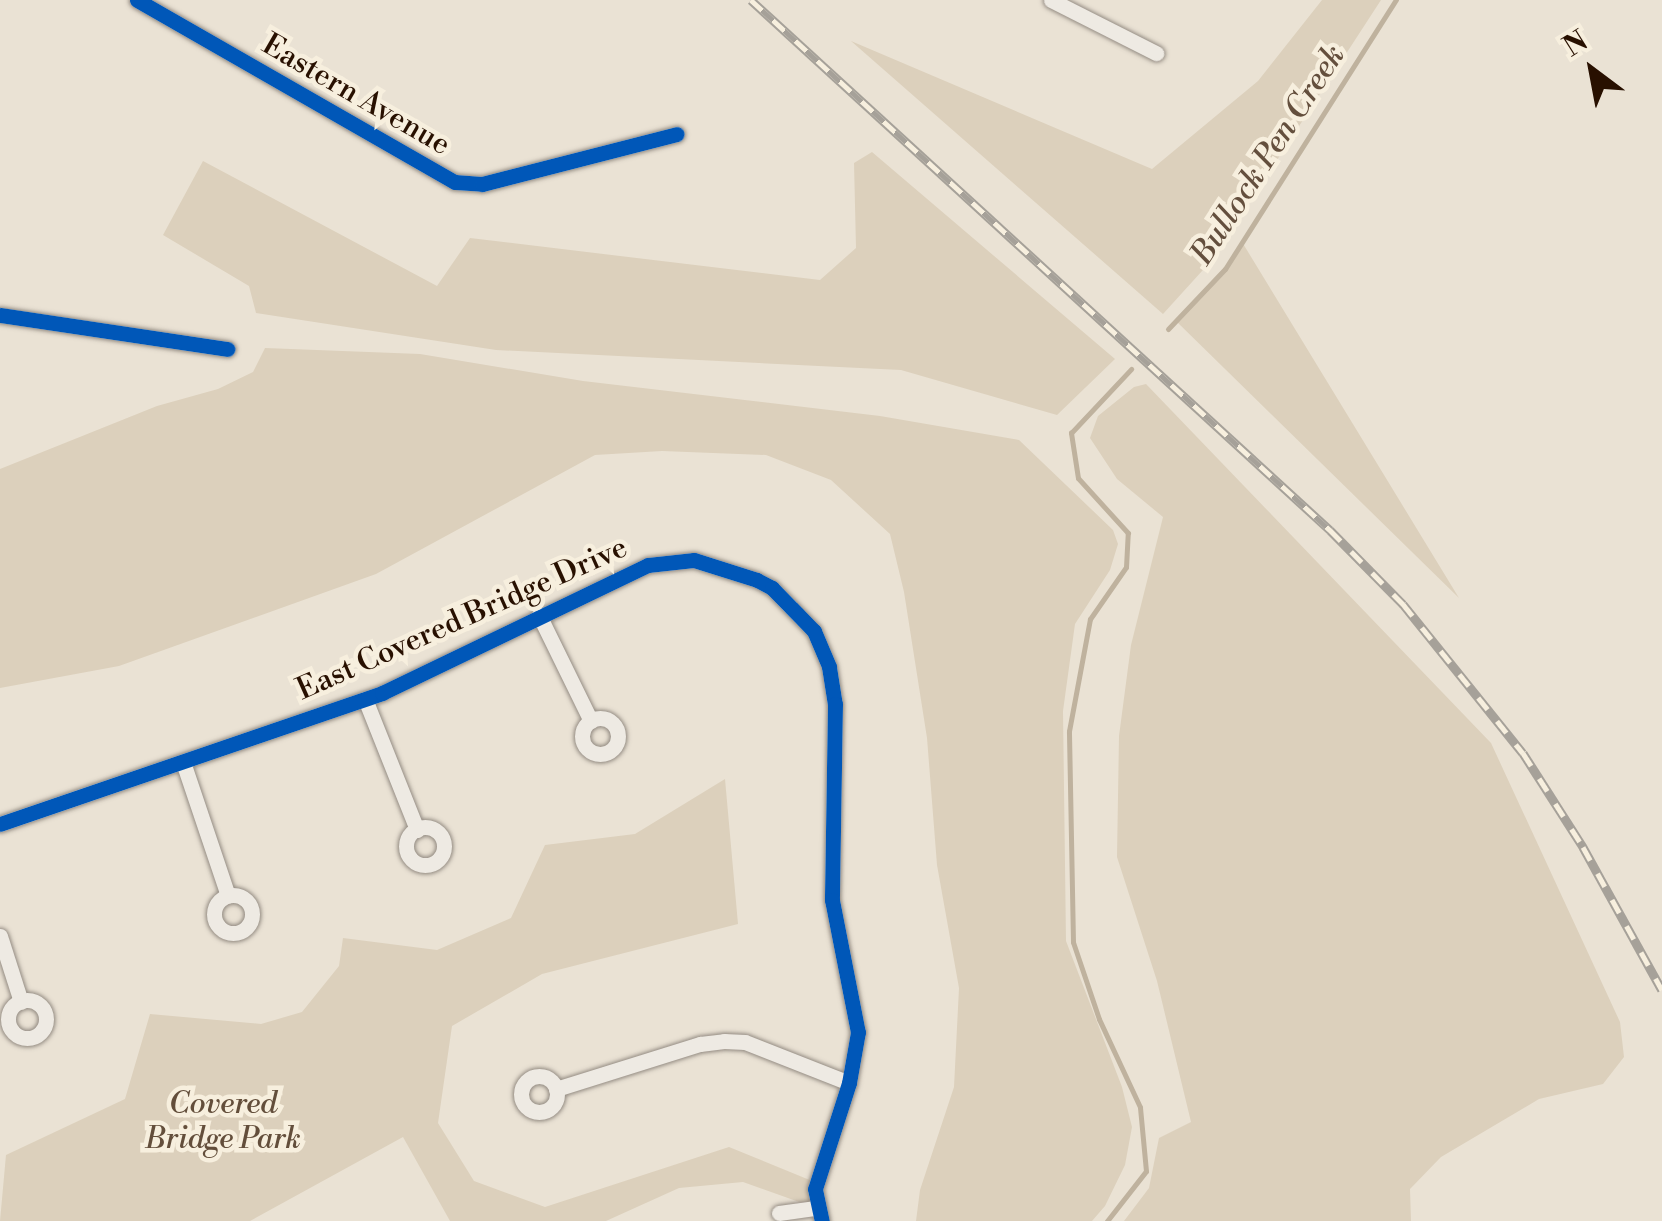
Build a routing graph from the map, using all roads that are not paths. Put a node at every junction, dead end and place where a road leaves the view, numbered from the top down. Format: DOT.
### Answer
graph roads {
  1 [pos="138,0"];
  2 [pos="1051,0"];
  3 [pos="1079,6"];
  4 [pos="1156,53"];
  5 [pos="677,134"];
  6 [pos="0,315"];
  7 [pos="227,349"];
  8 [pos="539,616"];
  9 [pos="365,699"];
  10 [pos="591,721"];
  11 [pos="183,762"];
  12 [pos="0,824"];
  13 [pos="416,830"];
  14 [pos="228,896"];
  15 [pos="0,936"];
  16 [pos="20,1002"];
  17 [pos="849,1083"];
  18 [pos="556,1089"];
  19 [pos="780,1213"];
  20 [pos="819,1214"];
  1 -- 5 [label="street, Eastern Avenue"];
  2 -- 3 [label="street"];
  3 -- 4 [label="street"];
  6 -- 7 [label="street"];
  8 -- 9 [label="street, East Covered Bridge Drive"];
  8 -- 10 [label="street"];
  8 -- 17 [label="street, East Covered Bridge Drive"];
  9 -- 11 [label="street, East Covered Bridge Drive"];
  9 -- 13 [label="street"];
  11 -- 12 [label="street, East Covered Bridge Drive"];
  11 -- 14 [label="street"];
  15 -- 16 [label="street"];
  17 -- 18 [label="street"];
  17 -- 20 [label="street, East Covered Bridge Drive"];
  19 -- 20 [label="street"];
}
